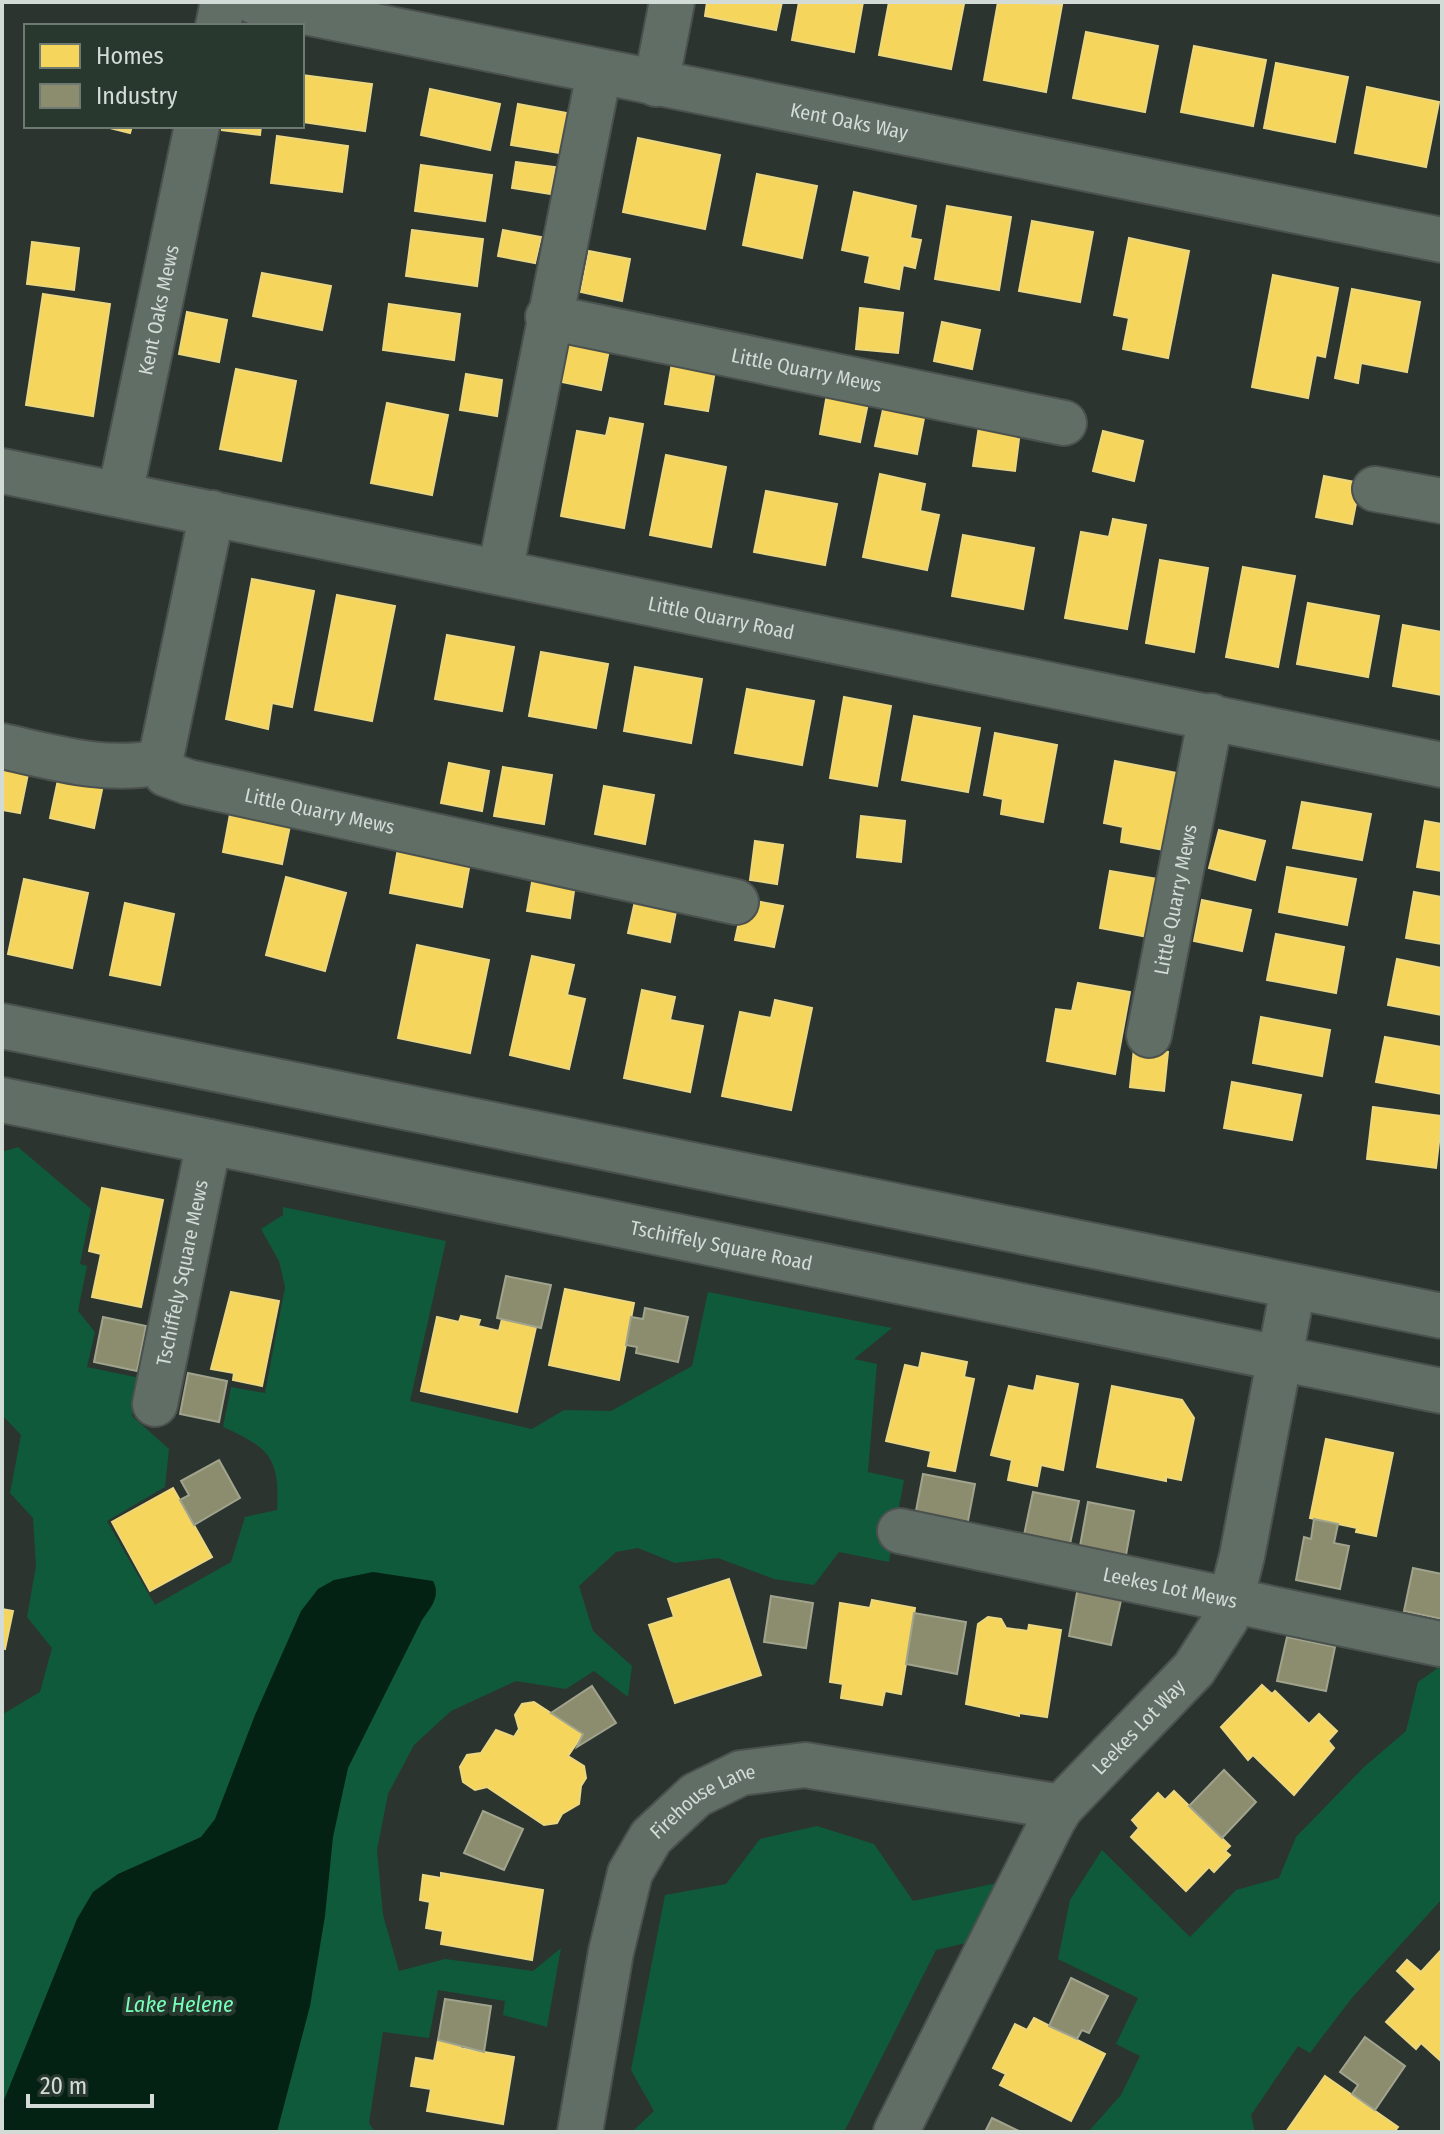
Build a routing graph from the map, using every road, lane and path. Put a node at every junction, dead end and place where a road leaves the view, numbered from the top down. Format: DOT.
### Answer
graph roads {
  1 [pos="223,2"];
  2 [pos="255,2"];
  3 [pos="672,2"];
  4 [pos="418,19"];
  5 [pos="218,24"];
  6 [pos="599,73"];
  7 [pos="656,84"];
  8 [pos="197,128"];
  9 [pos="1442,240"];
  10 [pos="548,317"];
  11 [pos="1064,423"];
  12 [pos="2,471"];
  13 [pos="1375,489"];
  14 [pos="120,494"];
  15 [pos="1442,501"];
  16 [pos="212,513"];
  17 [pos="500,572"];
  18 [pos="1211,716"];
  19 [pos="2,746"];
  20 [pos="160,762"];
  21 [pos="1442,765"];
  22 [pos="736,902"];
  23 [pos="2,1026"];
  24 [pos="1149,1035"];
  25 [pos="2,1100"];
  26 [pos="209,1142"];
  27 [pos="1293,1288"];
  28 [pos="1442,1316"];
  29 [pos="1279,1360"];
  30 [pos="1442,1391"];
  31 [pos="155,1404"];
  32 [pos="900,1531"];
  33 [pos="1233,1601"];
  34 [pos="1440,1644"];
  35 [pos="1061,1807"];
  36 [pos="580,2132"];
  37 [pos="896,2132"];
  1 -- 5 [label="street"];
  2 -- 4 [label="street, Kent Oaks Way"];
  3 -- 7 [label="street"];
  4 -- 6 [label="street, Kent Oaks Way"];
  6 -- 7 [label="street, Kent Oaks Way"];
  6 -- 10 [label="street"];
  7 -- 9 [label="street, Kent Oaks Way"];
  8 -- 14 [label="street, Kent Oaks Mews"];
  10 -- 11 [label="street, Little Quarry Mews"];
  10 -- 17 [label="street"];
  12 -- 14 [label="street, Little Quarry Road"];
  13 -- 15 [label="street"];
  14 -- 16 [label="street, Little Quarry Road"];
  16 -- 17 [label="street, Little Quarry Road"];
  16 -- 20 [label="street"];
  17 -- 18 [label="street, Little Quarry Road"];
  18 -- 21 [label="street, Little Quarry Road"];
  18 -- 24 [label="street, Little Quarry Mews"];
  19 -- 20 [label="street"];
  20 -- 22 [label="street, Little Quarry Mews"];
  23 -- 27 [label="street"];
  25 -- 26 [label="street, Tschiffely Square Road"];
  26 -- 29 [label="street, Tschiffely Square Road"];
  26 -- 31 [label="street, Tschiffely Square Mews"];
  27 -- 28 [label="street"];
  27 -- 29 [label="street, Leekes Lot Way"];
  29 -- 30 [label="street, Tschiffely Square Road"];
  29 -- 33 [label="street, Leekes Lot Way"];
  32 -- 33 [label="street, Leekes Lot Mews"];
  33 -- 34 [label="street, Leekes Lot Mews"];
  33 -- 35 [label="street, Leekes Lot Way"];
  35 -- 36 [label="street, Firehouse Lane"];
  35 -- 37 [label="street, Leekes Lot Way"];
}
